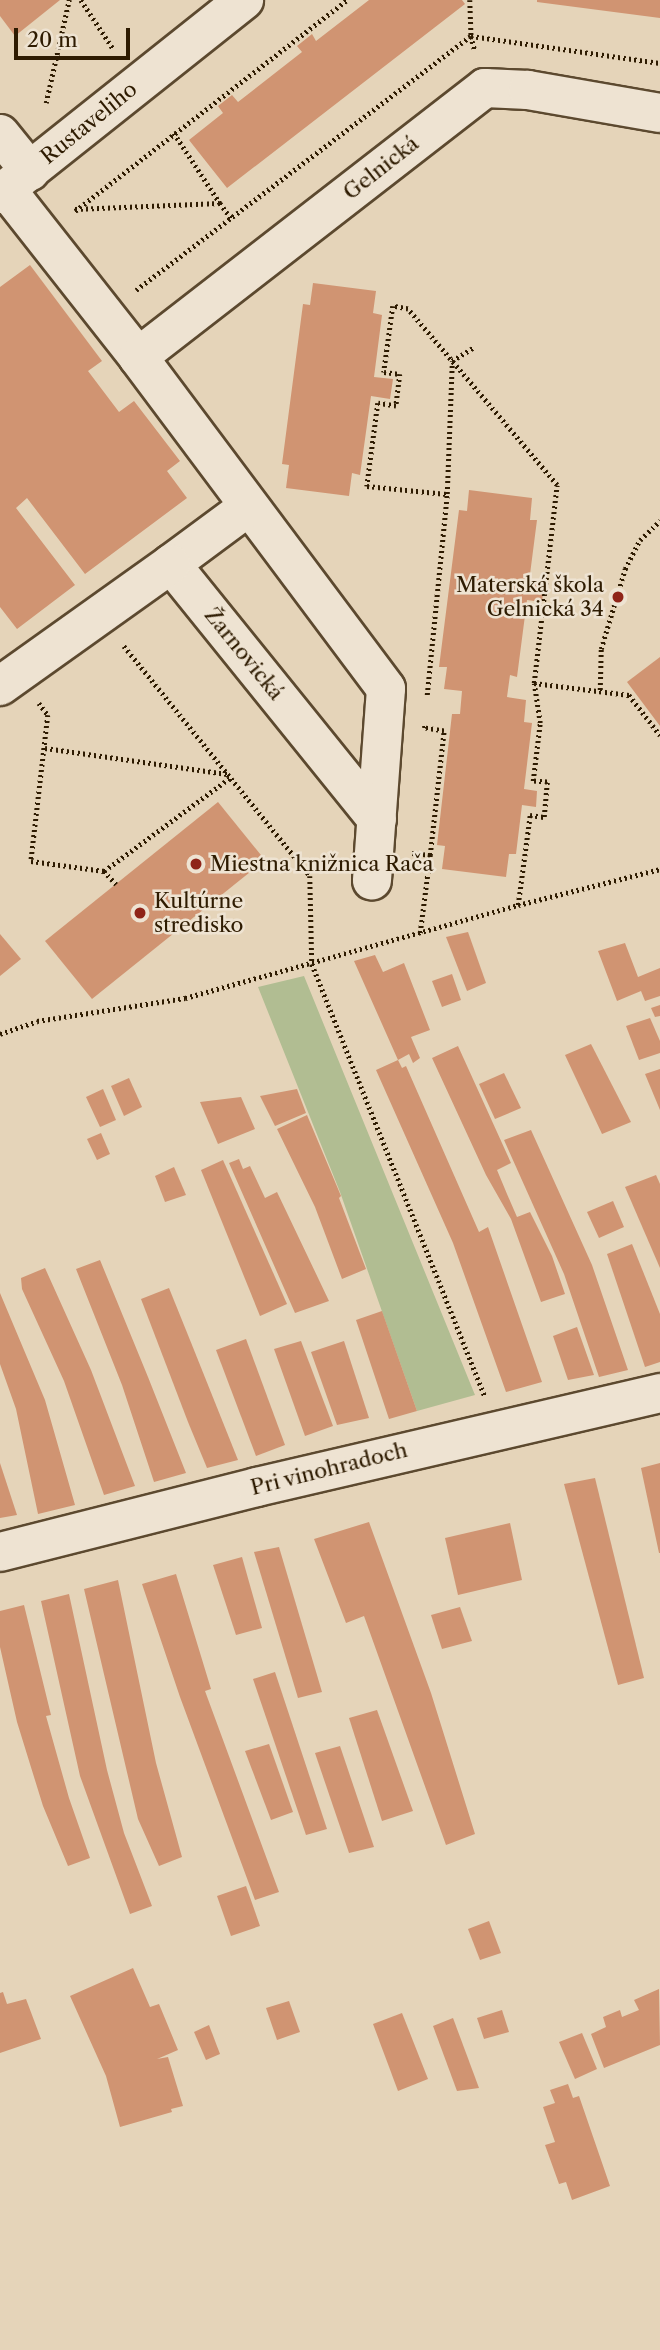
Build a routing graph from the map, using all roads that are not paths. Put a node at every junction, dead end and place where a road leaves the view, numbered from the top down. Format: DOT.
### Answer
graph roads {
  1 [pos="244,0"];
  2 [pos="660,113"];
  3 [pos="0,134"];
  4 [pos="12,185"];
  5 [pos="138,357"];
  6 [pos="248,507"];
  7 [pos="171,564"];
  8 [pos="0,686"];
  9 [pos="660,1393"];
  10 [pos="0,1552"];
  1 -- 4 [label="street, Rustaveliho"];
  2 -- 5 [label="street, Gelnická"];
  3 -- 4 [label="street"];
  4 -- 5 [label="street"];
  5 -- 6 [label="street"];
  6 -- 7 [label="street"];
  6 -- 7 [label="street, Žarnovická"];
  7 -- 8 [label="street"];
  9 -- 10 [label="street, Pri vinohradoch"];
}
